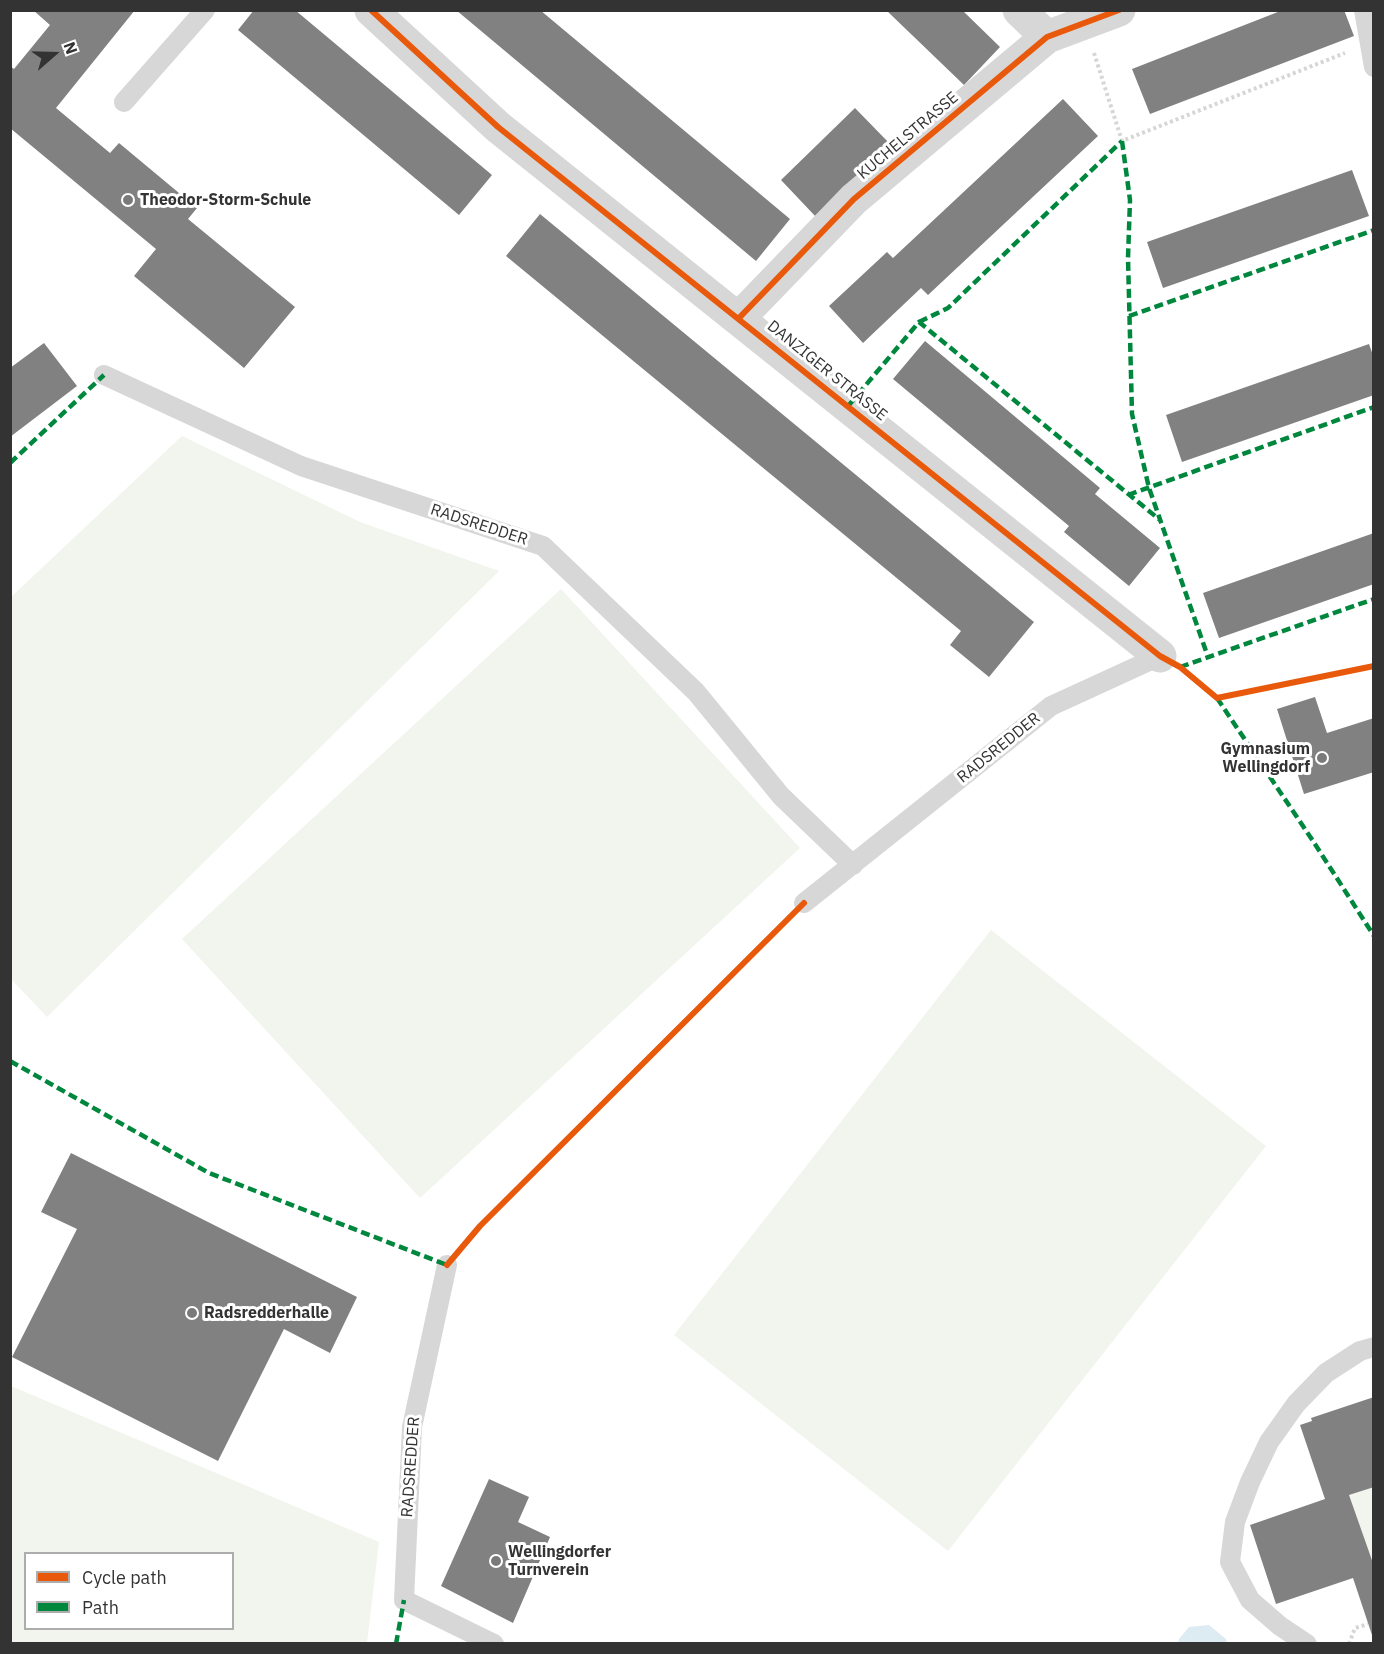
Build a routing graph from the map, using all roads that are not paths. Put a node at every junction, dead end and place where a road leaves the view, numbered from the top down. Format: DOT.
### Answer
graph roads {
  1 [pos="205,10"];
  2 [pos="371,10"];
  3 [pos="1019,10"];
  4 [pos="1119,10"];
  5 [pos="1364,10"];
  6 [pos="1047,37"];
  7 [pos="1374,66"];
  8 [pos="124,102"];
  9 [pos="739,318"];
  10 [pos="104,375"];
  11 [pos="1160,656"];
  12 [pos="853,865"];
  13 [pos="804,903"];
  14 [pos="447,1265"];
  15 [pos="1374,1347"];
  16 [pos="494,1644"];
  17 [pos="1307,1644"];
  1 -- 8 [label="lane"];
  2 -- 9 [label="street, DANZIGER STRASSE"];
  3 -- 6 [label="street"];
  4 -- 6 [label="street, KUCHELSTRASSE"];
  5 -- 7 [label="lane"];
  6 -- 9 [label="street, KUCHELSTRASSE"];
  9 -- 11 [label="street, DANZIGER STRASSE"];
  10 -- 12 [label="lane, RADSREDDER"];
  11 -- 12 [label="lane, RADSREDDER"];
  12 -- 13 [label="lane, RADSREDDER"];
  14 -- 16 [label="lane, RADSREDDER"];
  15 -- 17 [label="lane"];
}
